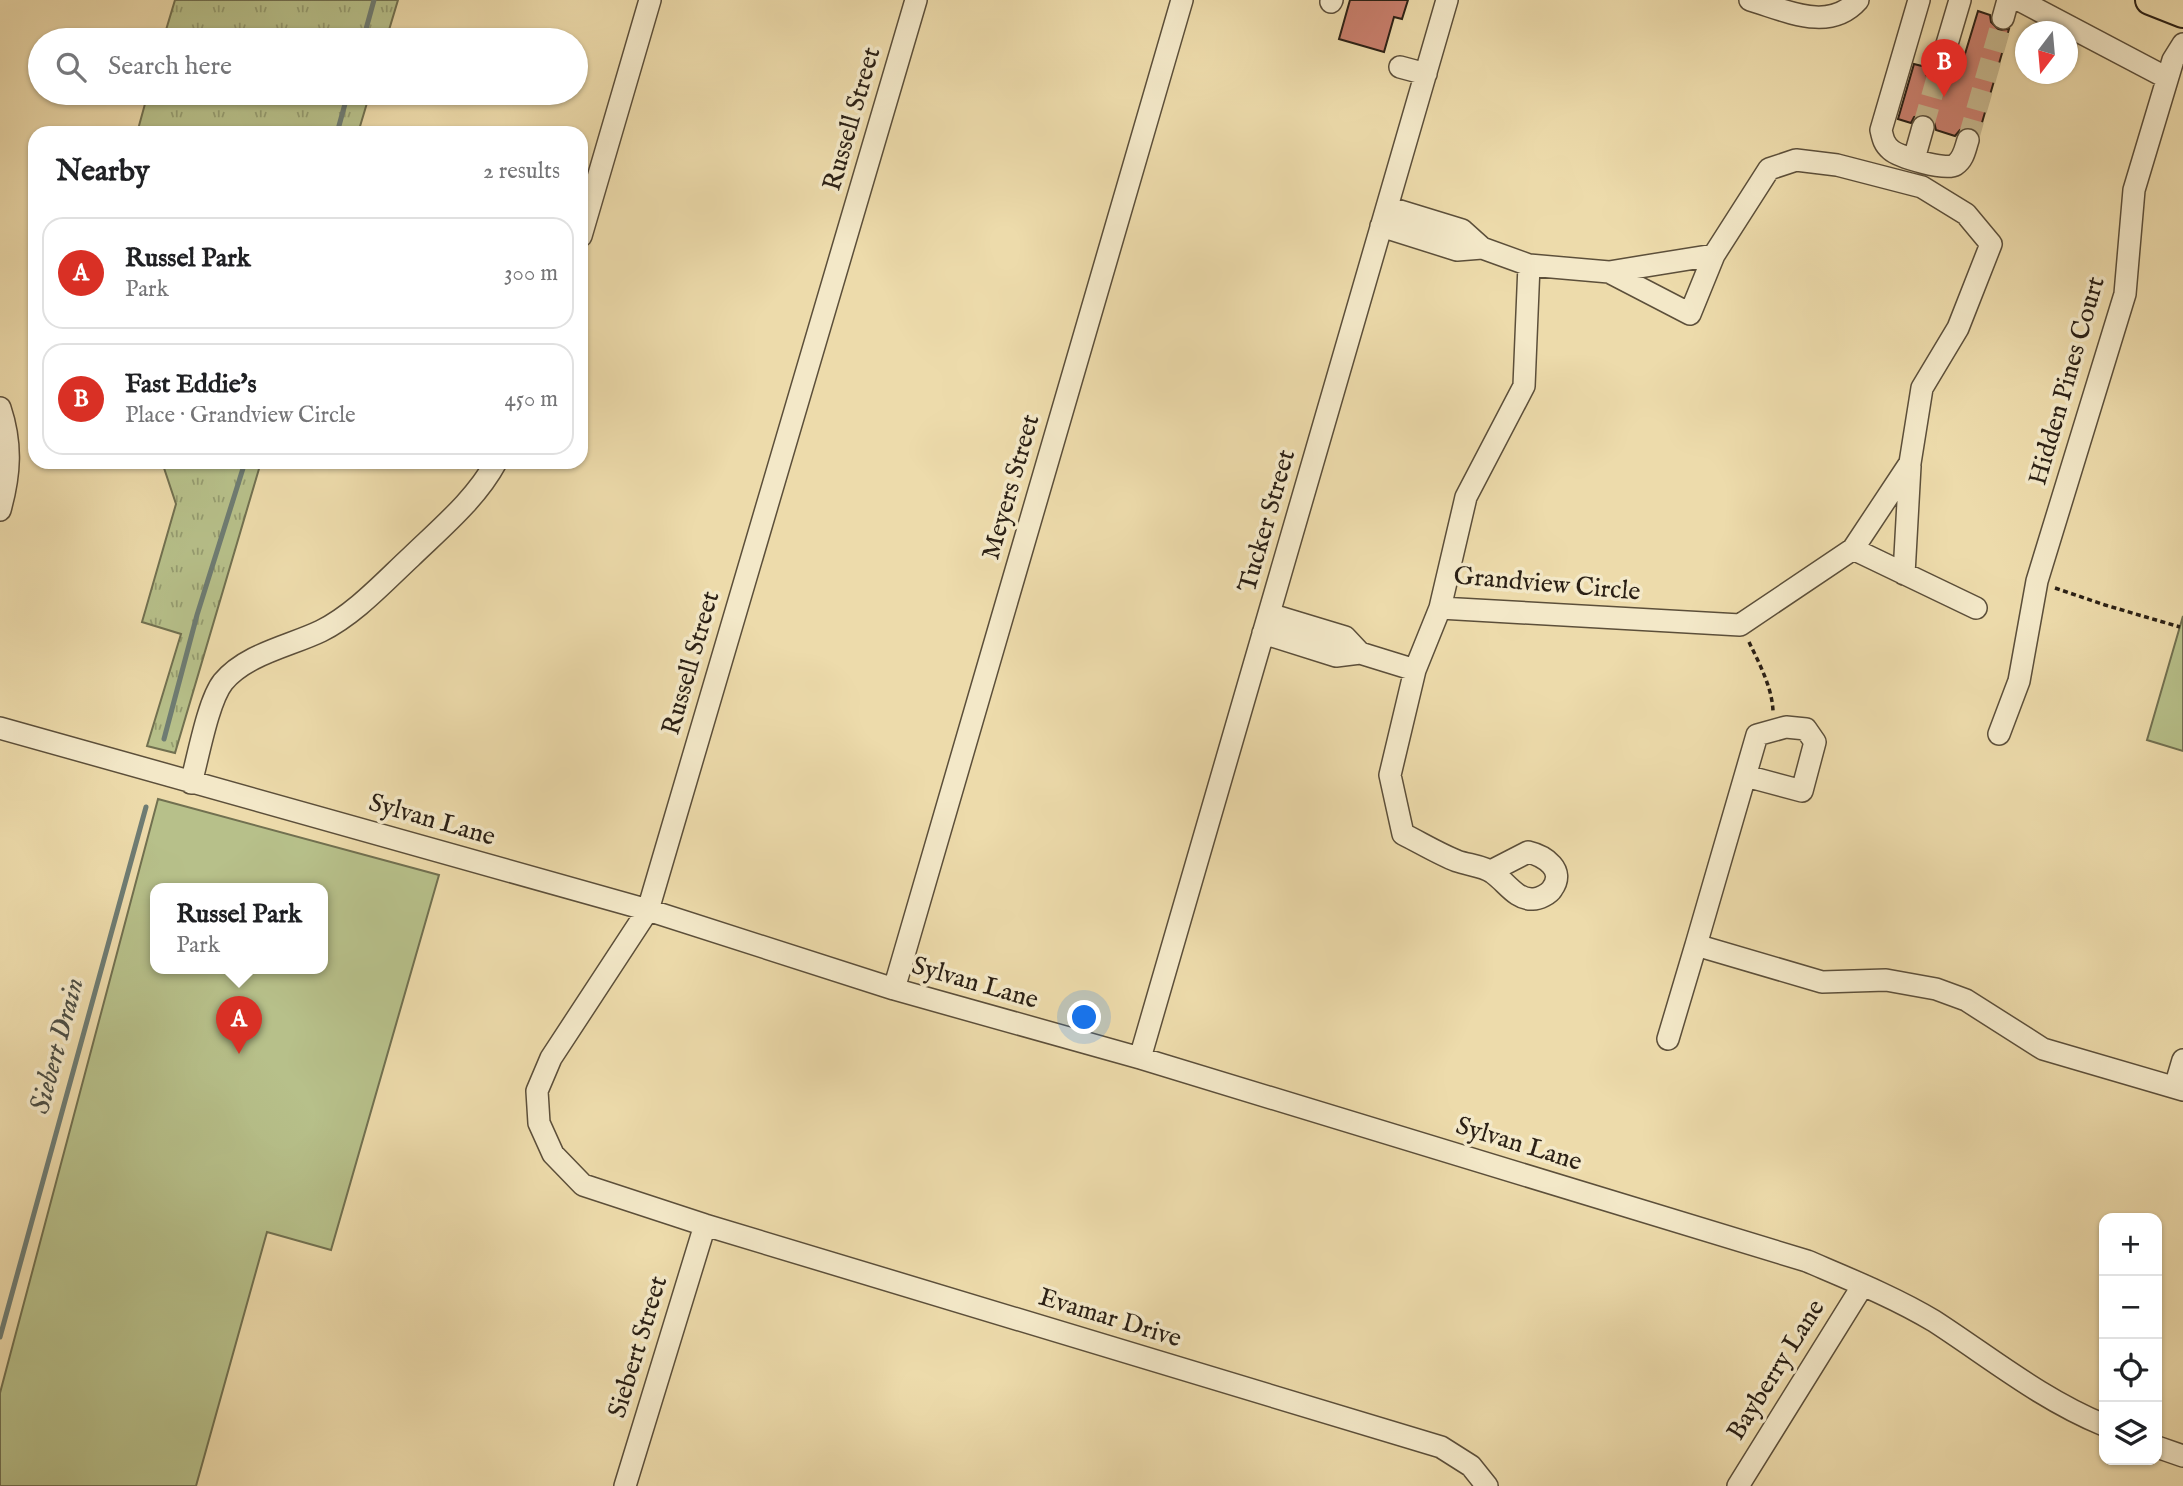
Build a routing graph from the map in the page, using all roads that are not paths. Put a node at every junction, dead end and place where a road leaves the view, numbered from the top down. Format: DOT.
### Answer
graph roads {
  1 [pos="650,0"];
  2 [pos="916,0"];
  3 [pos="1182,0"];
  4 [pos="1447,0"];
  5 [pos="1750,0"];
  6 [pos="1858,0"];
  7 [pos="1919,0"];
  8 [pos="1960,0"];
  9 [pos="2019,0"];
  10 [pos="2150,0"];
  11 [pos="2167,0"];
  12 [pos="2176,0"];
  13 [pos="2047,6"];
  14 [pos="2183,9"];
  15 [pos="2183,44"];
  16 [pos="1400,66"];
  17 [pos="1939,71"];
  18 [pos="1426,74"];
  19 [pos="2167,78"];
  20 [pos="1923,127"];
  21 [pos="1968,140"];
  22 [pos="1914,159"];
  23 [pos="588,193"];
  24 [pos="1384,217"];
  25 [pos="1714,255"];
  26 [pos="1529,265"];
  27 [pos="1609,272"];
  28 [pos="0,408"];
  29 [pos="1910,463"];
  30 [pos="492,469"];
  31 [pos="0,510"];
  32 [pos="1853,549"];
  33 [pos="1904,573"];
  34 [pos="1440,608"];
  35 [pos="1976,608"];
  36 [pos="1266,624"];
  37 [pos="1415,670"];
  38 [pos="0,728"];
  39 [pos="1999,734"];
  40 [pos="1745,776"];
  41 [pos="191,783"];
  42 [pos="1491,871"];
  43 [pos="648,909"];
  44 [pos="1696,945"];
  45 [pos="894,989"];
  46 [pos="1668,1039"];
  47 [pos="1140,1058"];
  48 [pos="2183,1060"];
  49 [pos="2179,1088"];
  50 [pos="705,1225"];
  51 [pos="1863,1285"];
  52 [pos="2099,1423"];
  53 [pos="2162,1449"];
  54 [pos="2183,1456"];
  55 [pos="625,1486"];
  56 [pos="1487,1486"];
  57 [pos="1738,1486"];
  1 -- 23 [label="street"];
  2 -- 43 [label="street, Russell Street"];
  3 -- 45 [label="street, Meyers Street"];
  4 -- 18 [label="street, Tucker Street"];
  5 -- 6 [label="street"];
  7 -- 22 [label="street"];
  8 -- 17 [label="street"];
  9 -- 13 [label="street"];
  10 -- 14 [label="main road"];
  11 -- 14 [label="street"];
  12 -- 14 [label="main road"];
  13 -- 19 [label="street"];
  15 -- 19 [label="street, Hidden Pines Court"];
  16 -- 18 [label="street"];
  18 -- 24 [label="street, Tucker Street"];
  19 -- 39 [label="street, Hidden Pines Court"];
  20 -- 22 [label="street"];
  21 -- 22 [label="street"];
  24 -- 26 [label="street"];
  24 -- 36 [label="street, Tucker Street"];
  25 -- 27 [label="street"];
  25 -- 27 [label="street"];
  25 -- 29 [label="street"];
  26 -- 27 [label="street"];
  26 -- 34 [label="street, Grandview Circle"];
  28 -- 31 [label="street"];
  29 -- 32 [label="street"];
  29 -- 33 [label="street"];
  30 -- 41 [label="street"];
  32 -- 33 [label="street"];
  32 -- 34 [label="street, Grandview Circle"];
  33 -- 35 [label="street"];
  34 -- 37 [label="street"];
  36 -- 37 [label="street"];
  36 -- 47 [label="street, Tucker Street"];
  37 -- 42 [label="street"];
  38 -- 41 [label="street, Sylvan Lane"];
  40 -- 40 [label="street"];
  40 -- 44 [label="street"];
  41 -- 43 [label="street, Sylvan Lane"];
  43 -- 45 [label="street, Sylvan Lane"];
  43 -- 50 [label="street, Russell Street"];
  44 -- 46 [label="street"];
  44 -- 49 [label="street"];
  45 -- 47 [label="street, Sylvan Lane"];
  47 -- 51 [label="street, Sylvan Lane"];
  48 -- 49 [label="street"];
  50 -- 55 [label="street, Siebert Street"];
  50 -- 56 [label="street, Evamar Drive"];
  51 -- 52 [label="street, Sylvan Lane"];
  51 -- 57 [label="street, Bayberry Lane"];
  53 -- 54 [label="street"];
}
